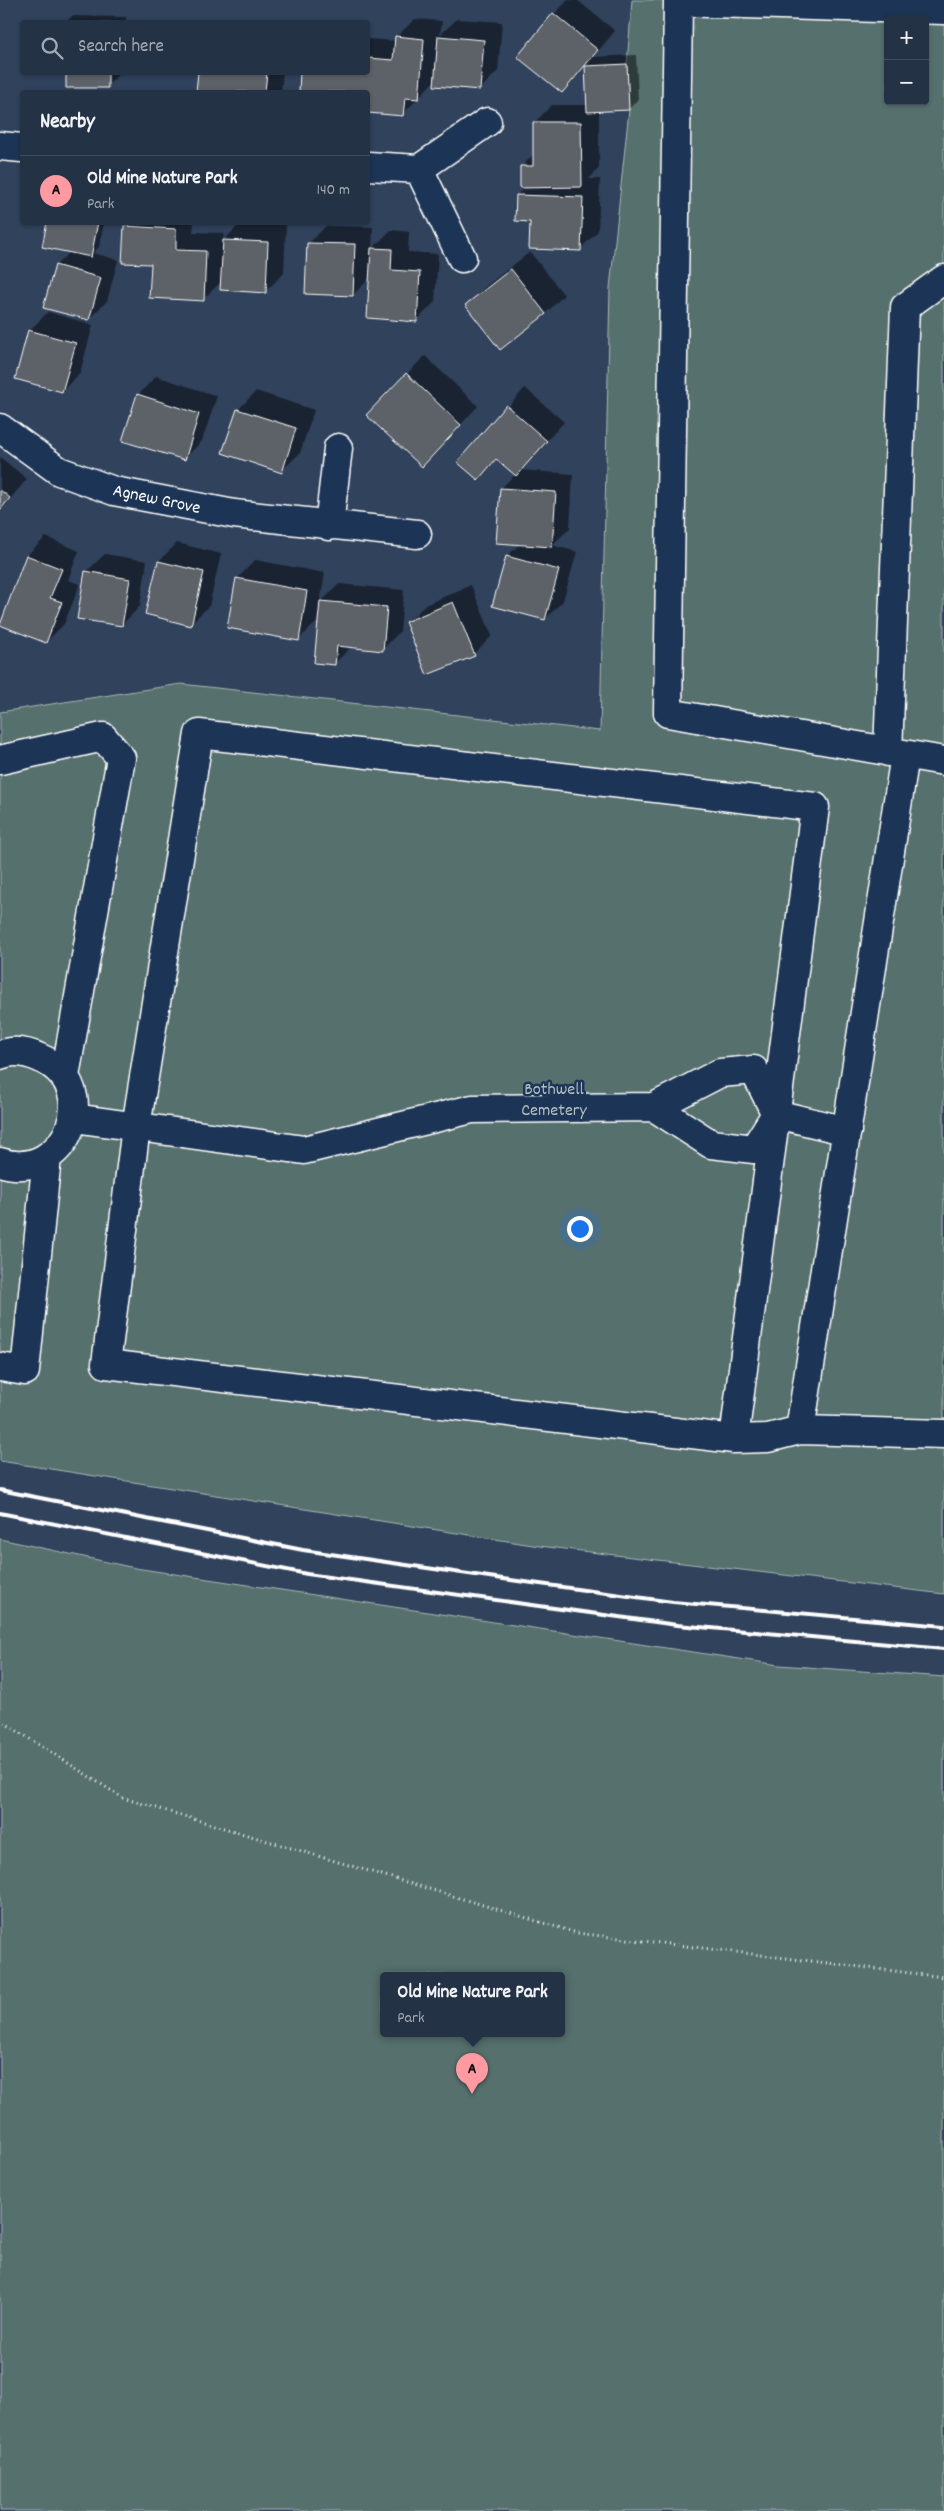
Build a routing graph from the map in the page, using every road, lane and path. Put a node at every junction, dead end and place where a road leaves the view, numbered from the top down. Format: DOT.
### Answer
graph roads {
  1 [pos="944,10"];
  2 [pos="486,122"];
  3 [pos="0,146"];
  4 [pos="20,148"];
  5 [pos="370,166"];
  6 [pos="419,169"];
  7 [pos="462,258"];
  8 [pos="944,278"];
  9 [pos="0,428"];
  10 [pos="338,448"];
  11 [pos="329,526"];
  12 [pos="417,534"];
  13 [pos="896,753"];
  14 [pos="0,760"];
  15 [pos="944,762"];
  16 [pos="0,1056"];
  17 [pos="65,1076"];
  18 [pos="654,1107"];
  19 [pos="776,1114"];
  20 [pos="74,1118"];
  21 [pos="136,1127"];
  22 [pos="847,1131"];
  23 [pos="47,1158"];
  24 [pos="0,1162"];
  25 [pos="0,1367"];
  26 [pos="800,1430"];
  27 [pos="944,1434"];
  28 [pos="734,1439"];
  29 [pos="0,1720"];
  30 [pos="944,1977"];
  1 -- 13 [label="street"];
  2 -- 6 [label="street"];
  3 -- 4 [label="street"];
  5 -- 6 [label="street"];
  6 -- 7 [label="street"];
  8 -- 13 [label="street"];
  9 -- 11 [label="street, Agnew Grove"];
  10 -- 11 [label="street"];
  11 -- 12 [label="street, Agnew Grove"];
  13 -- 15 [label="street"];
  13 -- 22 [label="street"];
  14 -- 17 [label="street"];
  16 -- 17 [label="street"];
  17 -- 20 [label="street"];
  18 -- 19 [label="street"];
  18 -- 19 [label="street"];
  18 -- 21 [label="street"];
  19 -- 21 [label="street"];
  19 -- 22 [label="street"];
  19 -- 28 [label="street"];
  20 -- 21 [label="street"];
  20 -- 23 [label="street"];
  21 -- 28 [label="street"];
  22 -- 26 [label="street"];
  23 -- 24 [label="street"];
  23 -- 25 [label="street"];
  26 -- 27 [label="street"];
  26 -- 28 [label="street"];
  29 -- 30 [label="path"];
}
